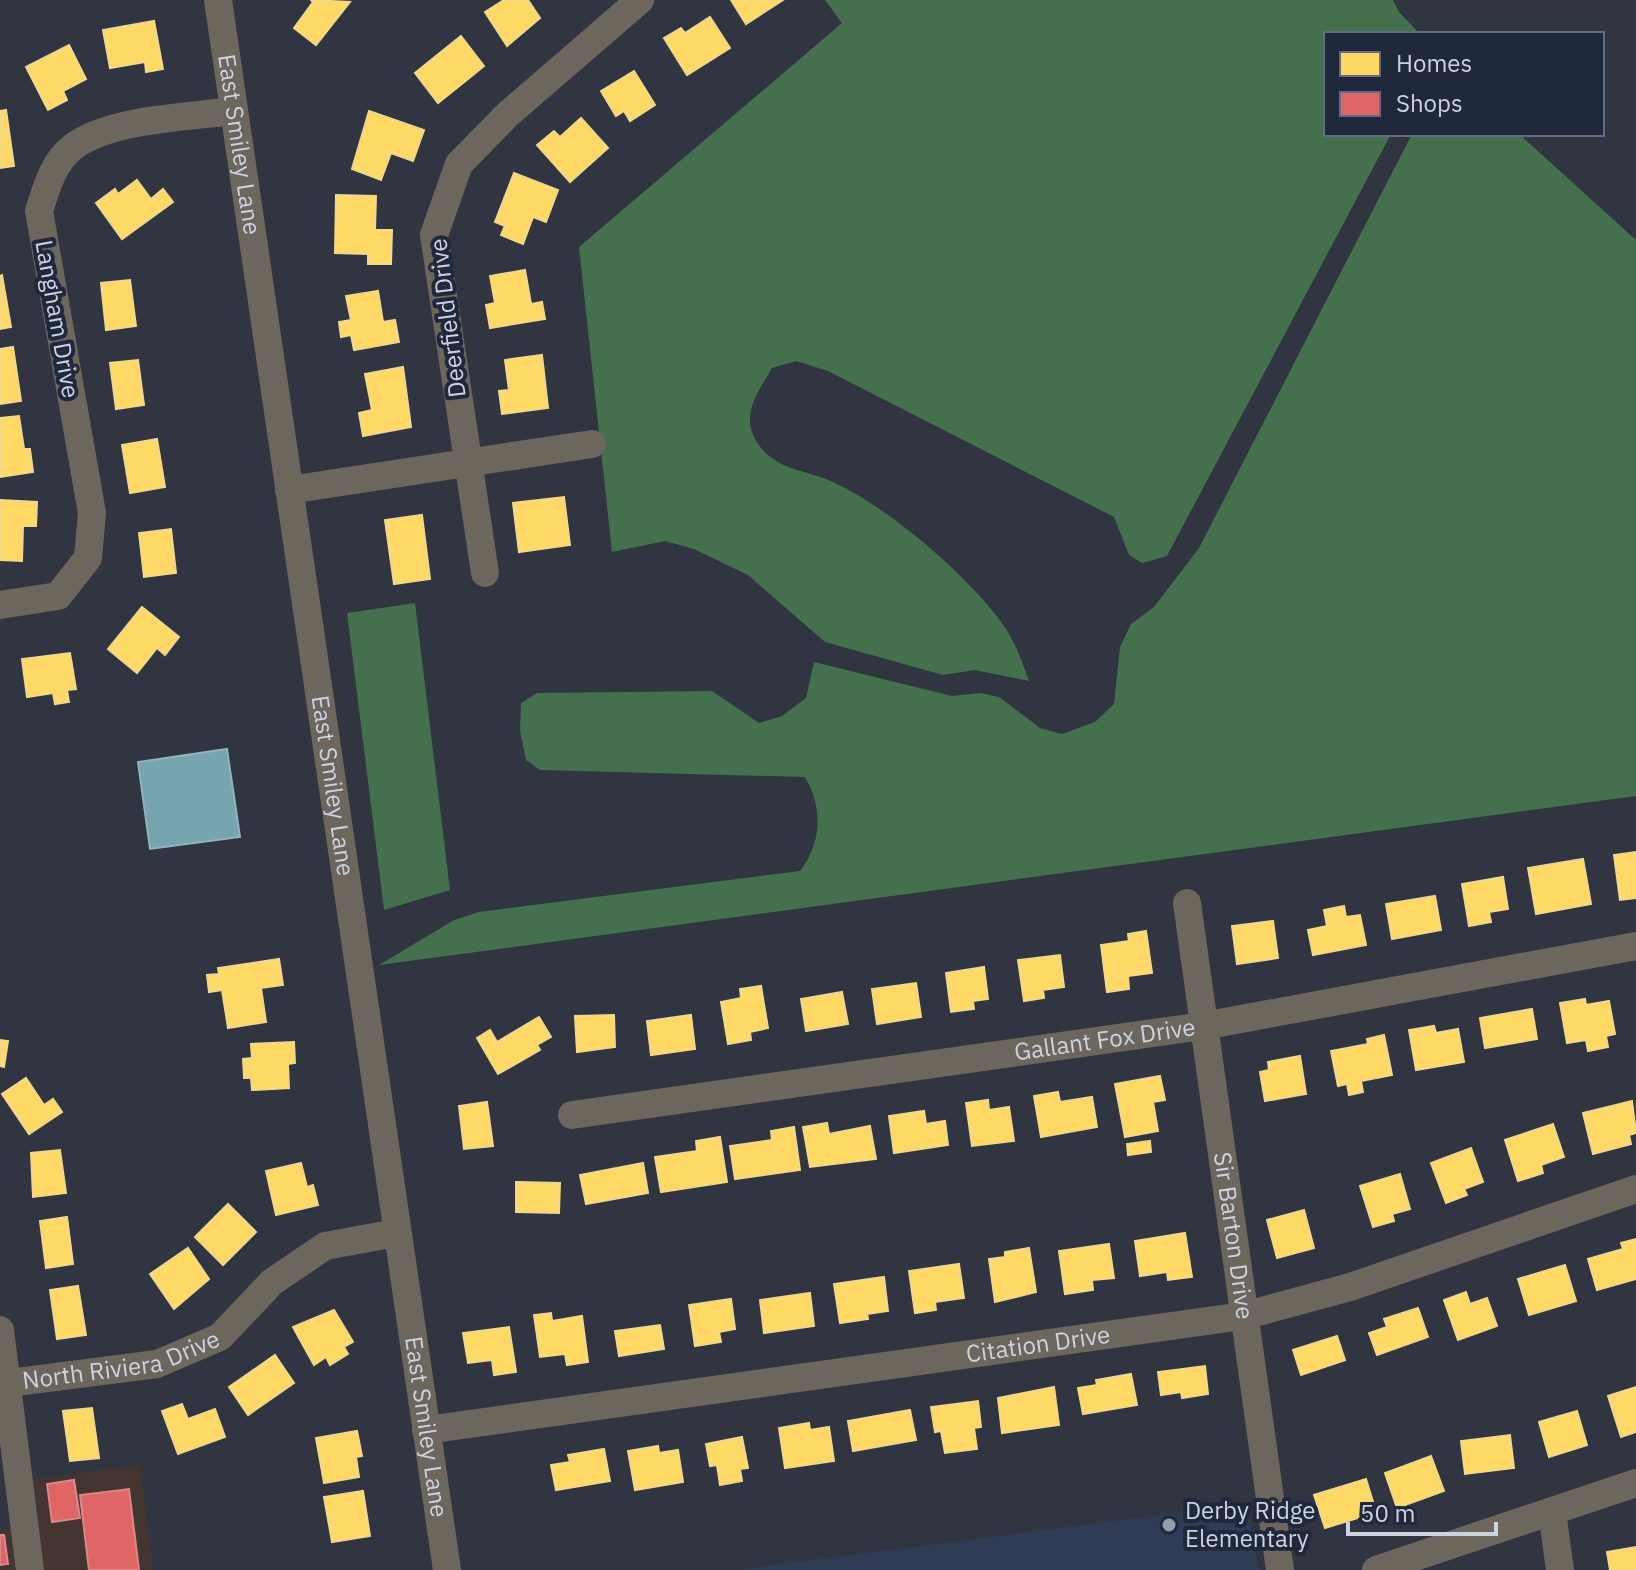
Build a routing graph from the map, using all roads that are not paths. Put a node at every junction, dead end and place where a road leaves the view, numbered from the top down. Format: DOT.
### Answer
graph roads {
  1 [pos="218,0"];
  2 [pos="640,0"];
  3 [pos="233,111"];
  4 [pos="592,444"];
  5 [pos="467,461"];
  6 [pos="289,490"];
  7 [pos="485,573"];
  8 [pos="0,605"];
  9 [pos="1187,903"];
  10 [pos="1636,946"];
  11 [pos="1203,1026"];
  12 [pos="572,1115"];
  13 [pos="1636,1189"];
  14 [pos="396,1233"];
  15 [pos="1243,1316"];
  16 [pos="0,1330"];
  17 [pos="4,1384"];
  18 [pos="426,1430"];
  19 [pos="1636,1483"];
  20 [pos="1552,1512"];
  21 [pos="30,1570"];
  22 [pos="447,1570"];
  23 [pos="1280,1570"];
  24 [pos="1376,1570"];
  25 [pos="1560,1570"];
  1 -- 3 [label="street, East Smiley Lane"];
  2 -- 5 [label="street, Deerfield Drive"];
  3 -- 6 [label="street, East Smiley Lane"];
  3 -- 8 [label="street, Langham Drive"];
  4 -- 5 [label="street"];
  5 -- 6 [label="street"];
  5 -- 7 [label="street, Deerfield Drive"];
  6 -- 14 [label="street, East Smiley Lane"];
  9 -- 11 [label="street, Sir Barton Drive"];
  10 -- 11 [label="street, Gallant Fox Drive"];
  11 -- 12 [label="street, Gallant Fox Drive"];
  11 -- 15 [label="street, Sir Barton Drive"];
  13 -- 15 [label="street, Citation Drive"];
  14 -- 17 [label="street, North Riviera Drive"];
  14 -- 18 [label="street, East Smiley Lane"];
  15 -- 18 [label="street, Citation Drive"];
  15 -- 23 [label="street, Sir Barton Drive"];
  16 -- 17 [label="street"];
  17 -- 21 [label="street"];
  18 -- 22 [label="street, East Smiley Lane"];
  19 -- 20 [label="street"];
  20 -- 24 [label="street"];
  20 -- 25 [label="street"];
}
